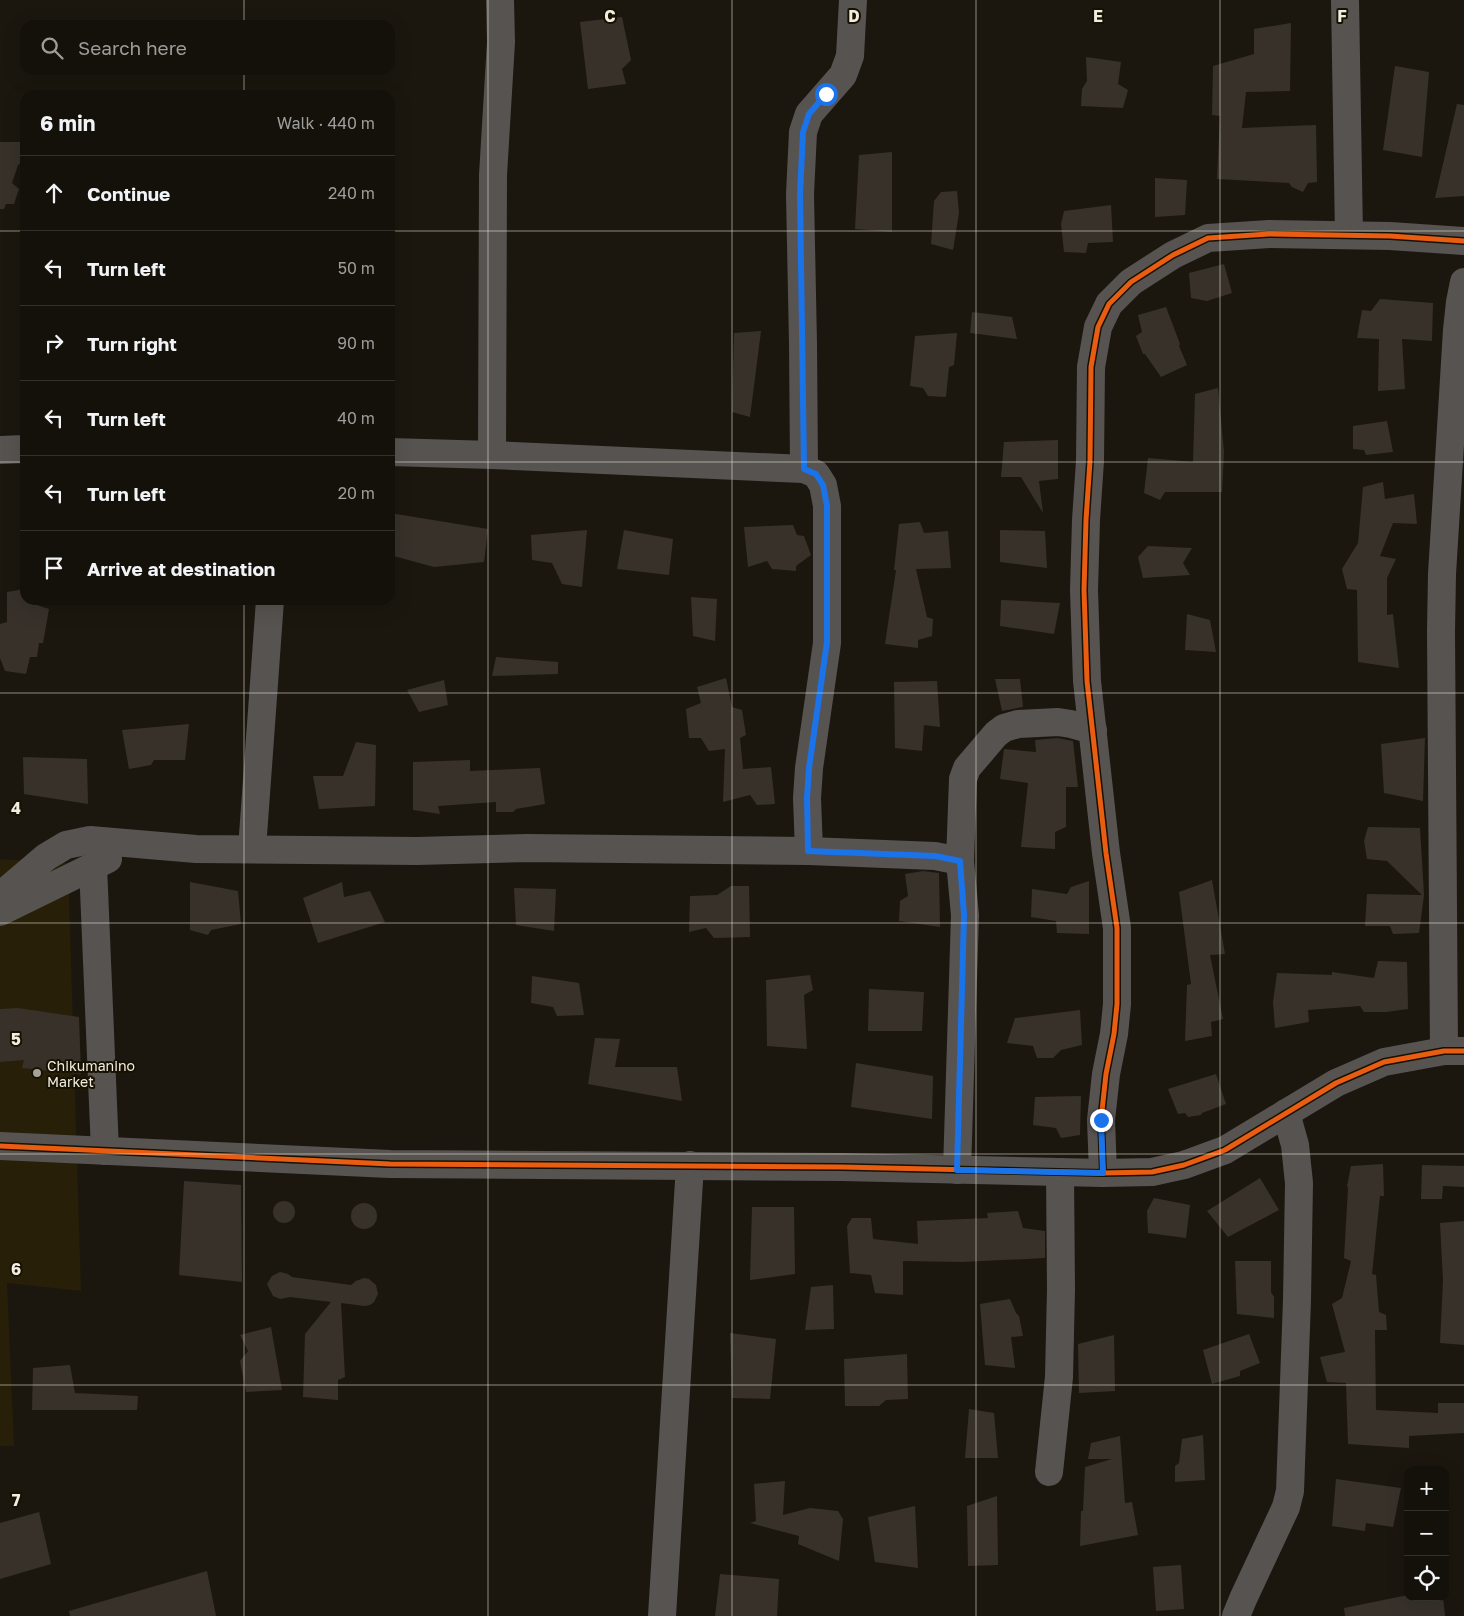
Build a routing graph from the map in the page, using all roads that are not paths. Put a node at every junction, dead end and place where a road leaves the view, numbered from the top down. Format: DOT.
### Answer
graph roads {
  1 [pos="500,0"];
  2 [pos="853,0"];
  3 [pos="1345,0"];
  4 [pos="1349,235"];
  5 [pos="1464,240"];
  6 [pos="1464,282"];
  7 [pos="20,449"];
  8 [pos="0,450"];
  9 [pos="395,452"];
  10 [pos="492,455"];
  11 [pos="804,469"];
  12 [pos="270,605"];
  13 [pos="1093,730"];
  14 [pos="138,844"];
  15 [pos="252,849"];
  16 [pos="808,851"];
  17 [pos="960,861"];
  18 [pos="93,866"];
  19 [pos="1,898"];
  20 [pos="1454,1051"];
  21 [pos="1286,1113"];
  22 [pos="0,1146"];
  23 [pos="104,1151"];
  24 [pos="690,1165"];
  25 [pos="957,1170"];
  26 [pos="1060,1172"];
  27 [pos="1103,1173"];
  28 [pos="1048,1472"];
  29 [pos="662,1616"];
  30 [pos="1236,1616"];
  1 -- 10 [label="street"];
  2 -- 11 [label="street"];
  3 -- 4 [label="street"];
  4 -- 5 [label="street"];
  4 -- 13 [label="street"];
  6 -- 20 [label="street"];
  7 -- 8 [label="street"];
  9 -- 10 [label="street"];
  10 -- 11 [label="street"];
  11 -- 16 [label="street"];
  12 -- 15 [label="street"];
  13 -- 17 [label="street"];
  13 -- 27 [label="street"];
  14 -- 15 [label="street"];
  14 -- 18 [label="street"];
  14 -- 19 [label="street"];
  15 -- 16 [label="street"];
  16 -- 17 [label="street"];
  17 -- 25 [label="street"];
  18 -- 19 [label="street"];
  18 -- 23 [label="street"];
  20 -- 21 [label="street"];
  21 -- 27 [label="street"];
  21 -- 30 [label="street"];
  22 -- 23 [label="street"];
  23 -- 24 [label="street"];
  24 -- 25 [label="street"];
  24 -- 29 [label="street"];
  25 -- 26 [label="street"];
  26 -- 27 [label="street"];
  26 -- 28 [label="street"];
}
